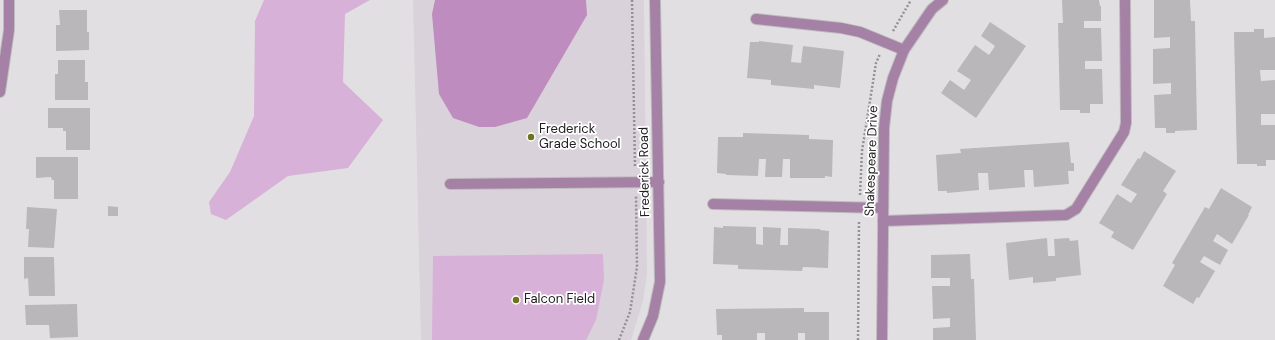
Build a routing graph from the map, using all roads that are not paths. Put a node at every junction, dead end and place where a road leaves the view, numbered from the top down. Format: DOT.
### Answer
graph roads {
  1 [pos="9,0"];
  2 [pos="655,0"];
  3 [pos="943,0"];
  4 [pos="1125,0"];
  5 [pos="756,19"];
  6 [pos="904,50"];
  7 [pos="0,92"];
  8 [pos="659,182"];
  9 [pos="450,184"];
  10 [pos="713,204"];
  11 [pos="884,208"];
  12 [pos="883,221"];
  13 [pos="643,340"];
  14 [pos="882,340"];
  1 -- 7 [label="street"];
  2 -- 8 [label="street, Frederick Road"];
  3 -- 6 [label="street, Shakespeare Drive"];
  4 -- 12 [label="street"];
  5 -- 6 [label="street"];
  6 -- 11 [label="street, Shakespeare Drive"];
  8 -- 9 [label="street"];
  8 -- 13 [label="street, Frederick Road"];
  10 -- 11 [label="street"];
  11 -- 12 [label="street, Shakespeare Drive"];
  12 -- 14 [label="street, Shakespeare Drive"];
}
